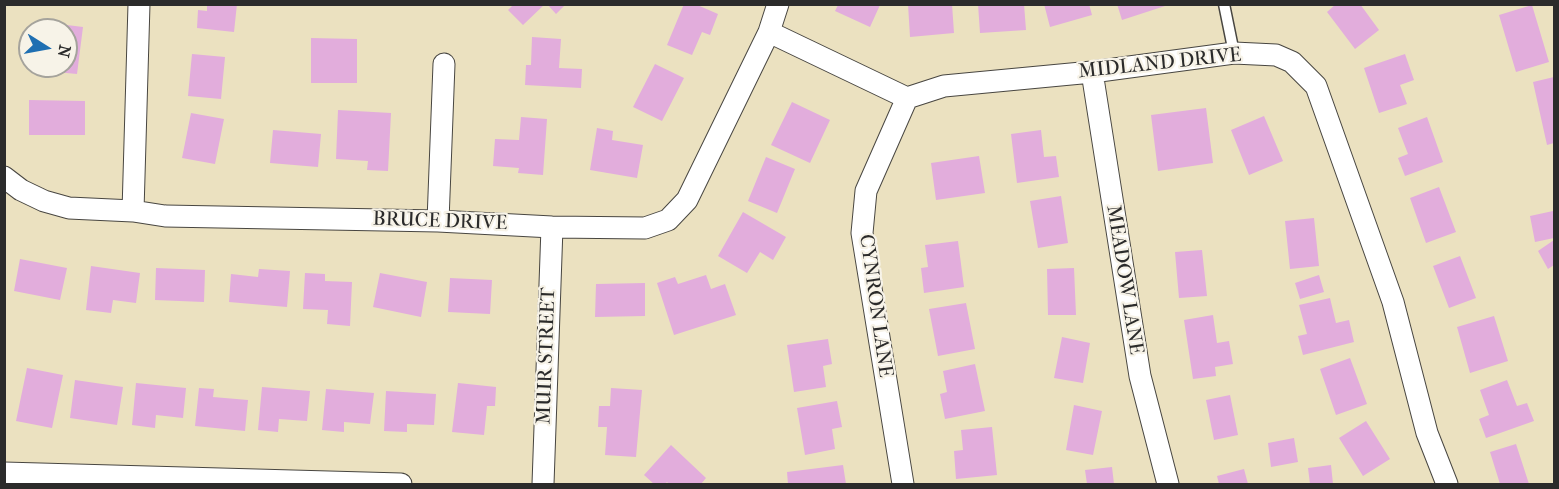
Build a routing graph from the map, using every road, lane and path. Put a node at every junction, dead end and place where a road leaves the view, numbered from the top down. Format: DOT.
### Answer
graph roads {
  1 [pos="139,4"];
  2 [pos="778,4"];
  3 [pos="1224,4"];
  4 [pos="769,32"];
  5 [pos="1234,53"];
  6 [pos="444,64"];
  7 [pos="1092,72"];
  8 [pos="907,98"];
  9 [pos="4,177"];
  10 [pos="133,212"];
  11 [pos="438,221"];
  12 [pos="552,226"];
  13 [pos="4,473"];
  14 [pos="400,484"];
  15 [pos="543,484"];
  16 [pos="903,484"];
  17 [pos="1168,484"];
  18 [pos="1447,484"];
  1 -- 10 [label="street"];
  2 -- 4 [label="street, BRUCE DRIVE"];
  3 -- 5 [label="lane"];
  4 -- 8 [label="street"];
  4 -- 12 [label="street, BRUCE DRIVE"];
  5 -- 7 [label="street, MIDLAND DRIVE"];
  5 -- 18 [label="street, MIDLAND DRIVE"];
  6 -- 11 [label="street"];
  7 -- 8 [label="street, MIDLAND DRIVE"];
  7 -- 17 [label="street, MEADOW LANE"];
  8 -- 16 [label="street, CYNRON LANE"];
  9 -- 10 [label="street, BRUCE DRIVE"];
  10 -- 11 [label="street, BRUCE DRIVE"];
  11 -- 12 [label="street, BRUCE DRIVE"];
  12 -- 15 [label="street, MUIR STREET"];
  13 -- 14 [label="street"];
}
